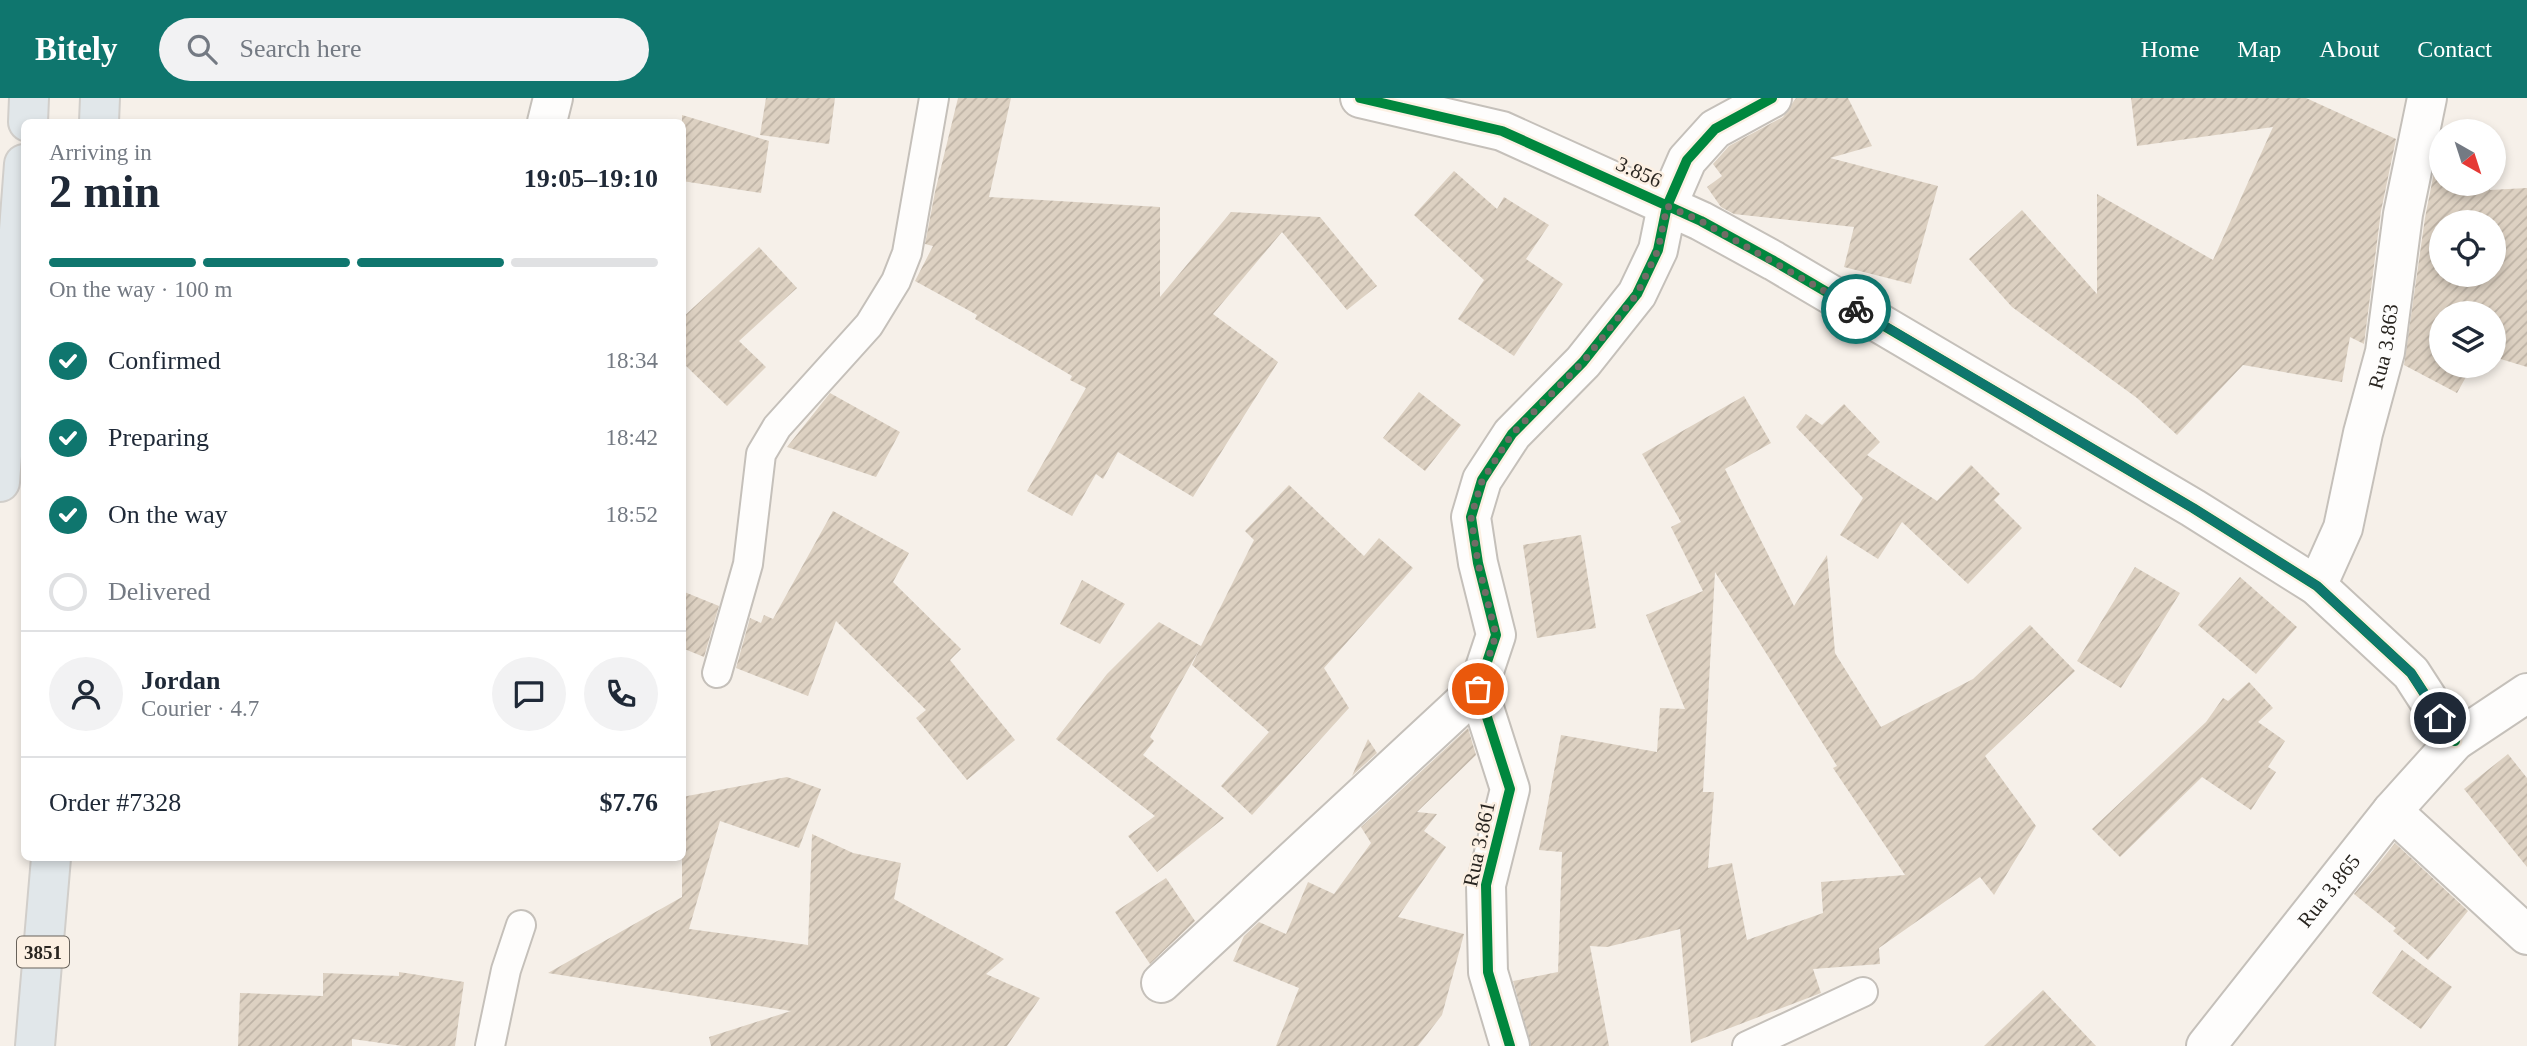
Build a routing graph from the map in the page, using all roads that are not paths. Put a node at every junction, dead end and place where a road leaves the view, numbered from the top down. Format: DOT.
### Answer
graph roads {
  1 [pos="29,98"];
  2 [pos="100,98"];
  3 [pos="553,98"];
  4 [pos="934,98"];
  5 [pos="1360,98"];
  6 [pos="1772,98"];
  7 [pos="2427,98"];
  8 [pos="28,119"];
  9 [pos="99,119"];
  10 [pos="548,119"];
  11 [pos="0,172"];
  12 [pos="21,173"];
  13 [pos="1667,206"];
  14 [pos="21,212"];
  15 [pos="0,482"];
  16 [pos="2317,586"];
  17 [pos="717,673"];
  18 [pos="1478,689"];
  19 [pos="2527,693"];
  20 [pos="2455,741"];
  21 [pos="2392,811"];
  22 [pos="51,861"];
  23 [pos="521,925"];
  24 [pos="2527,935"];
  25 [pos="1161,983"];
  26 [pos="1863,992"];
  27 [pos="35,1046"];
  28 [pos="490,1046"];
  29 [pos="1510,1046"];
  30 [pos="1748,1046"];
  31 [pos="2206,1046"];
  1 -- 8 [label="main road"];
  2 -- 9 [label="main road"];
  3 -- 10 [label="street"];
  4 -- 17 [label="lane"];
  5 -- 13 [label="street, 3.856"];
  6 -- 13 [label="street"];
  7 -- 16 [label="street, Rua 3.863"];
  11 -- 12 [label="lane"];
  13 -- 16 [label="street, 3.856"];
  13 -- 18 [label="street"];
  14 -- 15 [label="main road"];
  16 -- 20 [label="street, 3.856"];
  18 -- 25 [label="street"];
  18 -- 29 [label="street, Rua 3.861"];
  19 -- 20 [label="street, Rua 3.865"];
  20 -- 21 [label="street, Rua 3.865"];
  21 -- 24 [label="street"];
  21 -- 31 [label="street, Rua 3.865"];
  22 -- 27 [label="main road, 3851"];
  23 -- 28 [label="lane"];
  26 -- 30 [label="lane"];
}
